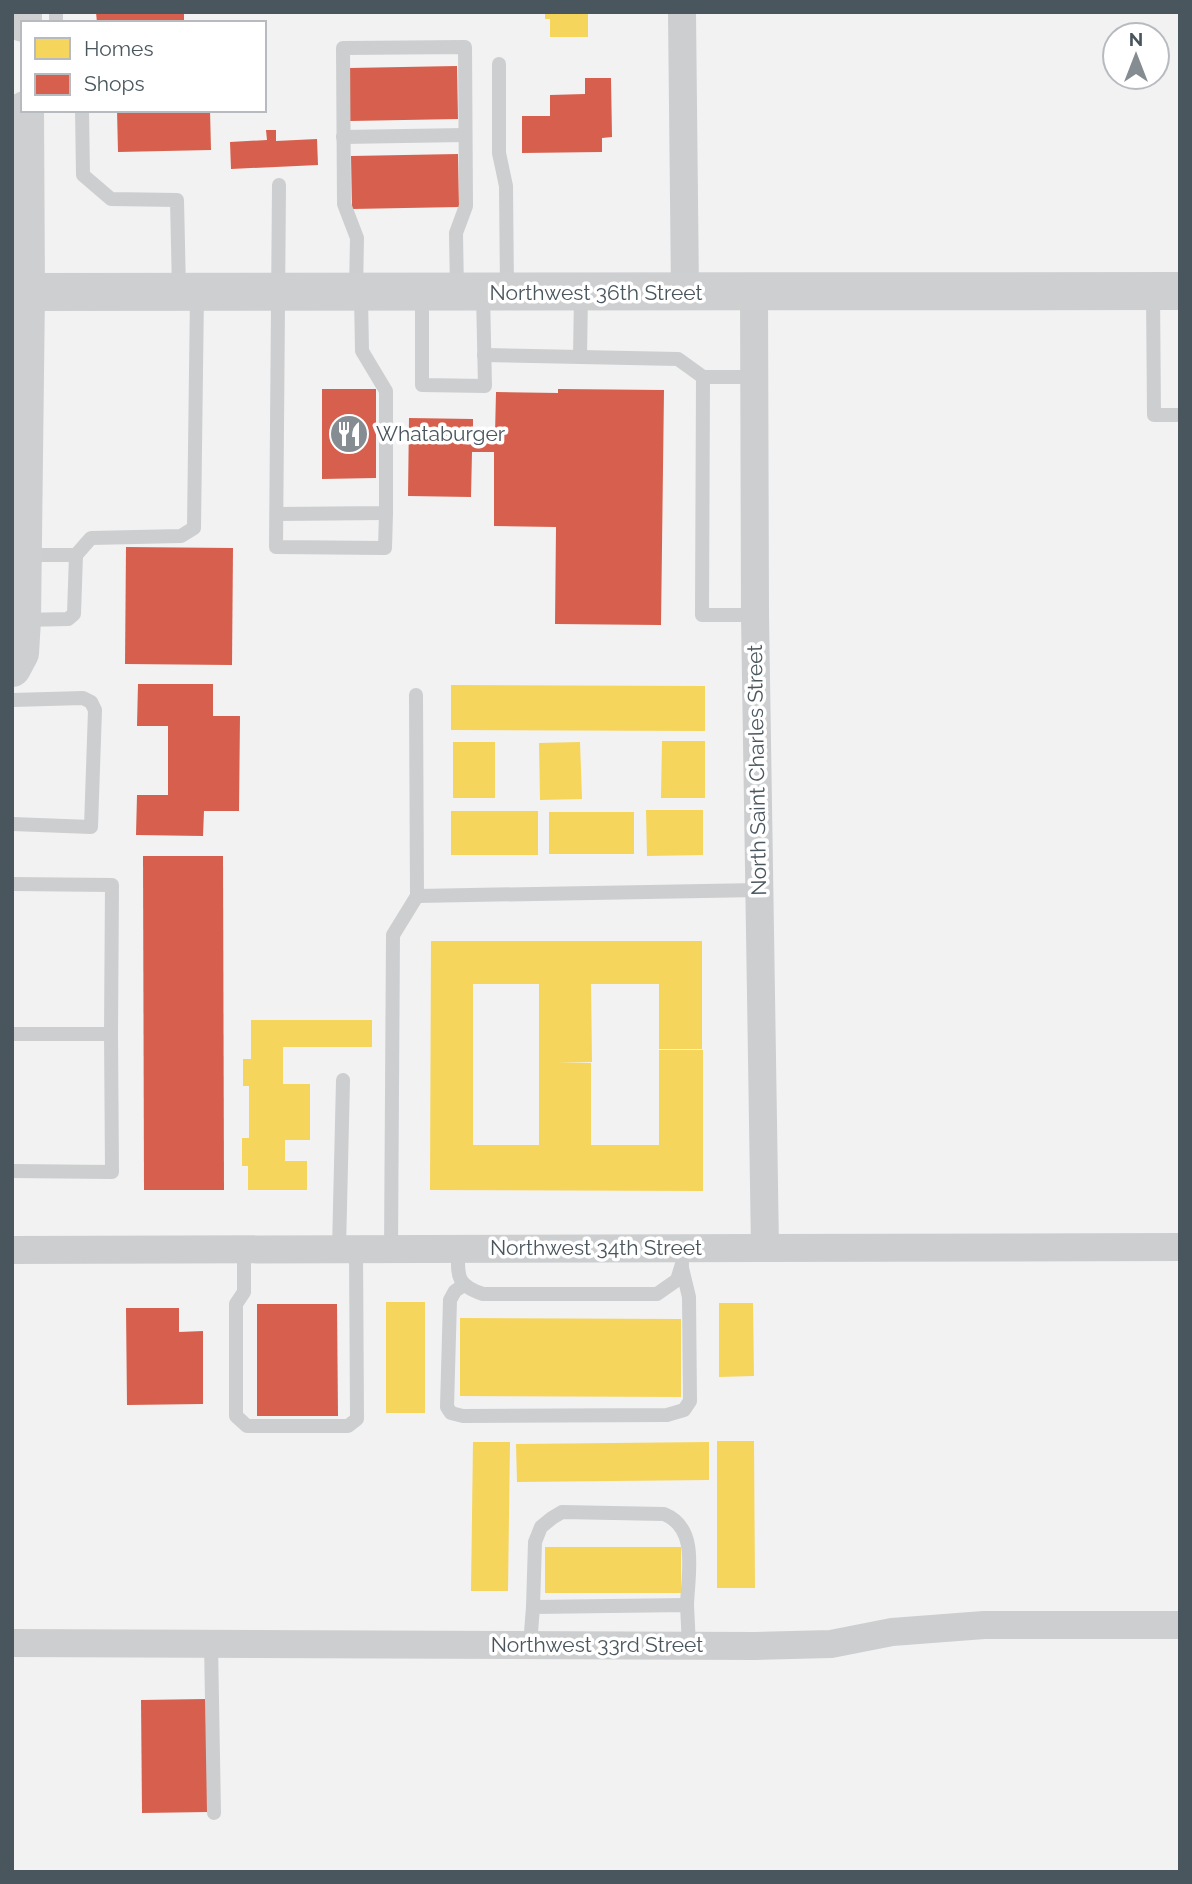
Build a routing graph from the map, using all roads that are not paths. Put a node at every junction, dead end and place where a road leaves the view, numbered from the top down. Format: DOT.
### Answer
graph roads {
  1 [pos="682,12"];
  2 [pos="499,64"];
  3 [pos="25,112"];
  4 [pos="82,112"];
  5 [pos="465,135"];
  6 [pos="344,137"];
  7 [pos="279,185"];
  8 [pos="1166,291"];
  9 [pos="19,292"];
  10 [pos="581,292"];
  11 [pos="685,292"];
  12 [pos="754,292"];
  13 [pos="188,293"];
  14 [pos="278,293"];
  15 [pos="358,293"];
  16 [pos="467,293"];
  17 [pos="485,355"];
  18 [pos="580,357"];
  19 [pos="703,377"];
  20 [pos="754,377"];
  21 [pos="1180,415"];
  22 [pos="386,513"];
  23 [pos="277,514"];
  24 [pos="22,555"];
  25 [pos="76,555"];
  26 [pos="755,615"];
  27 [pos="22,620"];
  28 [pos="12,668"];
  29 [pos="416,695"];
  30 [pos="12,700"];
  31 [pos="12,824"];
  32 [pos="12,884"];
  33 [pos="759,890"];
  34 [pos="417,895"];
  35 [pos="12,1034"];
  36 [pos="111,1034"];
  37 [pos="343,1080"];
  38 [pos="12,1171"];
  39 [pos="1180,1247"];
  40 [pos="391,1248"];
  41 [pos="458,1248"];
  42 [pos="765,1248"];
  43 [pos="244,1249"];
  44 [pos="348,1249"];
  45 [pos="12,1250"];
  46 [pos="682,1258"];
  47 [pos="464,1285"];
  48 [pos="687,1605"];
  49 [pos="533,1607"];
  50 [pos="1180,1625"];
  51 [pos="12,1643"];
  52 [pos="211,1644"];
  53 [pos="530,1645"];
  54 [pos="689,1646"];
  55 [pos="214,1814"];
  1 -- 11 [label="street"];
  2 -- 16 [label="lane"];
  3 -- 9 [label="main road"];
  4 -- 13 [label="lane"];
  5 -- 6 [label="lane"];
  5 -- 6 [label="lane"];
  5 -- 16 [label="lane"];
  6 -- 15 [label="lane"];
  7 -- 14 [label="lane"];
  8 -- 12 [label="main road, Northwest 36th Street"];
  8 -- 21 [label="lane"];
  9 -- 13 [label="main road, Northwest 36th Street"];
  9 -- 24 [label="main road"];
  10 -- 11 [label="main road, Northwest 36th Street"];
  10 -- 16 [label="main road, Northwest 36th Street"];
  10 -- 18 [label="lane"];
  11 -- 12 [label="main road, Northwest 36th Street"];
  12 -- 20 [label="street, North Saint Charles Street"];
  13 -- 14 [label="main road, Northwest 36th Street"];
  13 -- 25 [label="lane"];
  14 -- 15 [label="main road, Northwest 36th Street"];
  14 -- 23 [label="lane"];
  15 -- 16 [label="main road, Northwest 36th Street"];
  15 -- 22 [label="lane"];
  16 -- 17 [label="lane"];
  16 -- 17 [label="lane"];
  17 -- 18 [label="lane"];
  18 -- 19 [label="lane"];
  19 -- 20 [label="lane"];
  19 -- 26 [label="lane"];
  20 -- 26 [label="street, North Saint Charles Street"];
  22 -- 23 [label="lane"];
  22 -- 23 [label="lane"];
  24 -- 25 [label="lane"];
  24 -- 27 [label="main road"];
  25 -- 27 [label="lane"];
  26 -- 33 [label="street, North Saint Charles Street"];
  27 -- 28 [label="main road"];
  29 -- 34 [label="lane"];
  30 -- 31 [label="lane"];
  32 -- 36 [label="lane"];
  33 -- 34 [label="lane"];
  33 -- 42 [label="street, North Saint Charles Street"];
  34 -- 40 [label="lane"];
  35 -- 36 [label="lane"];
  36 -- 38 [label="lane"];
  37 -- 44 [label="lane"];
  39 -- 42 [label="street, Northwest 34th Street"];
  40 -- 41 [label="street, Northwest 34th Street"];
  40 -- 44 [label="street, Northwest 34th Street"];
  41 -- 46 [label="street, Northwest 34th Street"];
  41 -- 47 [label="lane"];
  42 -- 46 [label="street, Northwest 34th Street"];
  43 -- 44 [label="street, Northwest 34th Street"];
  43 -- 44 [label="lane"];
  43 -- 45 [label="street, Northwest 34th Street"];
  46 -- 47 [label="lane"];
  46 -- 47 [label="lane"];
  48 -- 49 [label="lane"];
  48 -- 49 [label="lane"];
  48 -- 54 [label="lane"];
  49 -- 53 [label="lane"];
  50 -- 54 [label="street, Northwest 33rd Street"];
  51 -- 52 [label="street, Northwest 33rd Street"];
  52 -- 53 [label="street, Northwest 33rd Street"];
  52 -- 55 [label="lane"];
  53 -- 54 [label="street, Northwest 33rd Street"];
}
